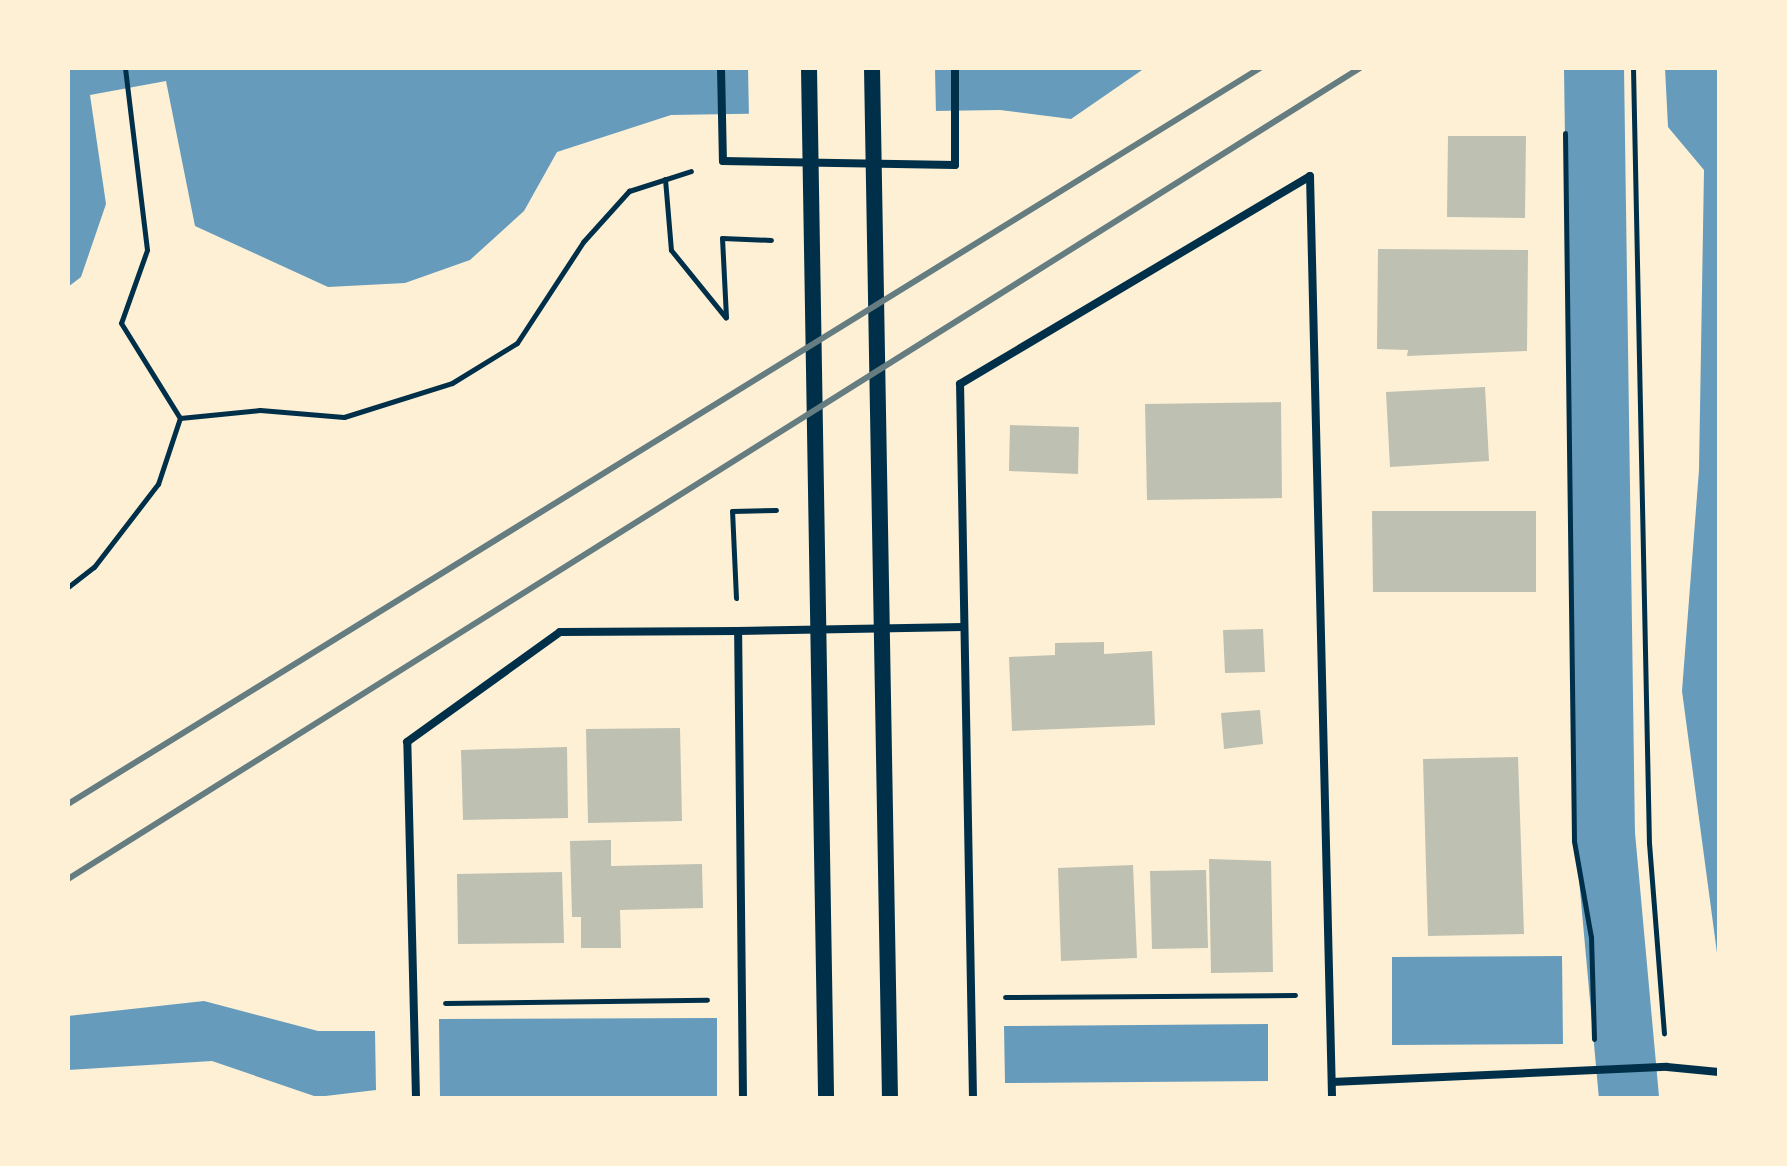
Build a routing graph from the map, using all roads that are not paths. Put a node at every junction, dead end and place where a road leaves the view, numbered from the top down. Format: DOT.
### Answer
graph roads {
  1 [pos="721,68"];
  2 [pos="809,68"];
  3 [pos="872,68"];
  4 [pos="955,68"];
  5 [pos="964,627"];
  6 [pos="738,631"];
  7 [pos="1719,1072"];
  8 [pos="1332,1082"];
  9 [pos="416,1098"];
  10 [pos="743,1098"];
  11 [pos="826,1098"];
  12 [pos="890,1098"];
  13 [pos="973,1098"];
  14 [pos="1332,1098"];
  1 -- 4 [label="street"];
  2 -- 11 [label="main road"];
  3 -- 12 [label="main road"];
  5 -- 6 [label="street"];
  5 -- 8 [label="street"];
  5 -- 13 [label="street"];
  6 -- 9 [label="street"];
  6 -- 10 [label="street"];
  7 -- 8 [label="street"];
  8 -- 14 [label="street"];
}
